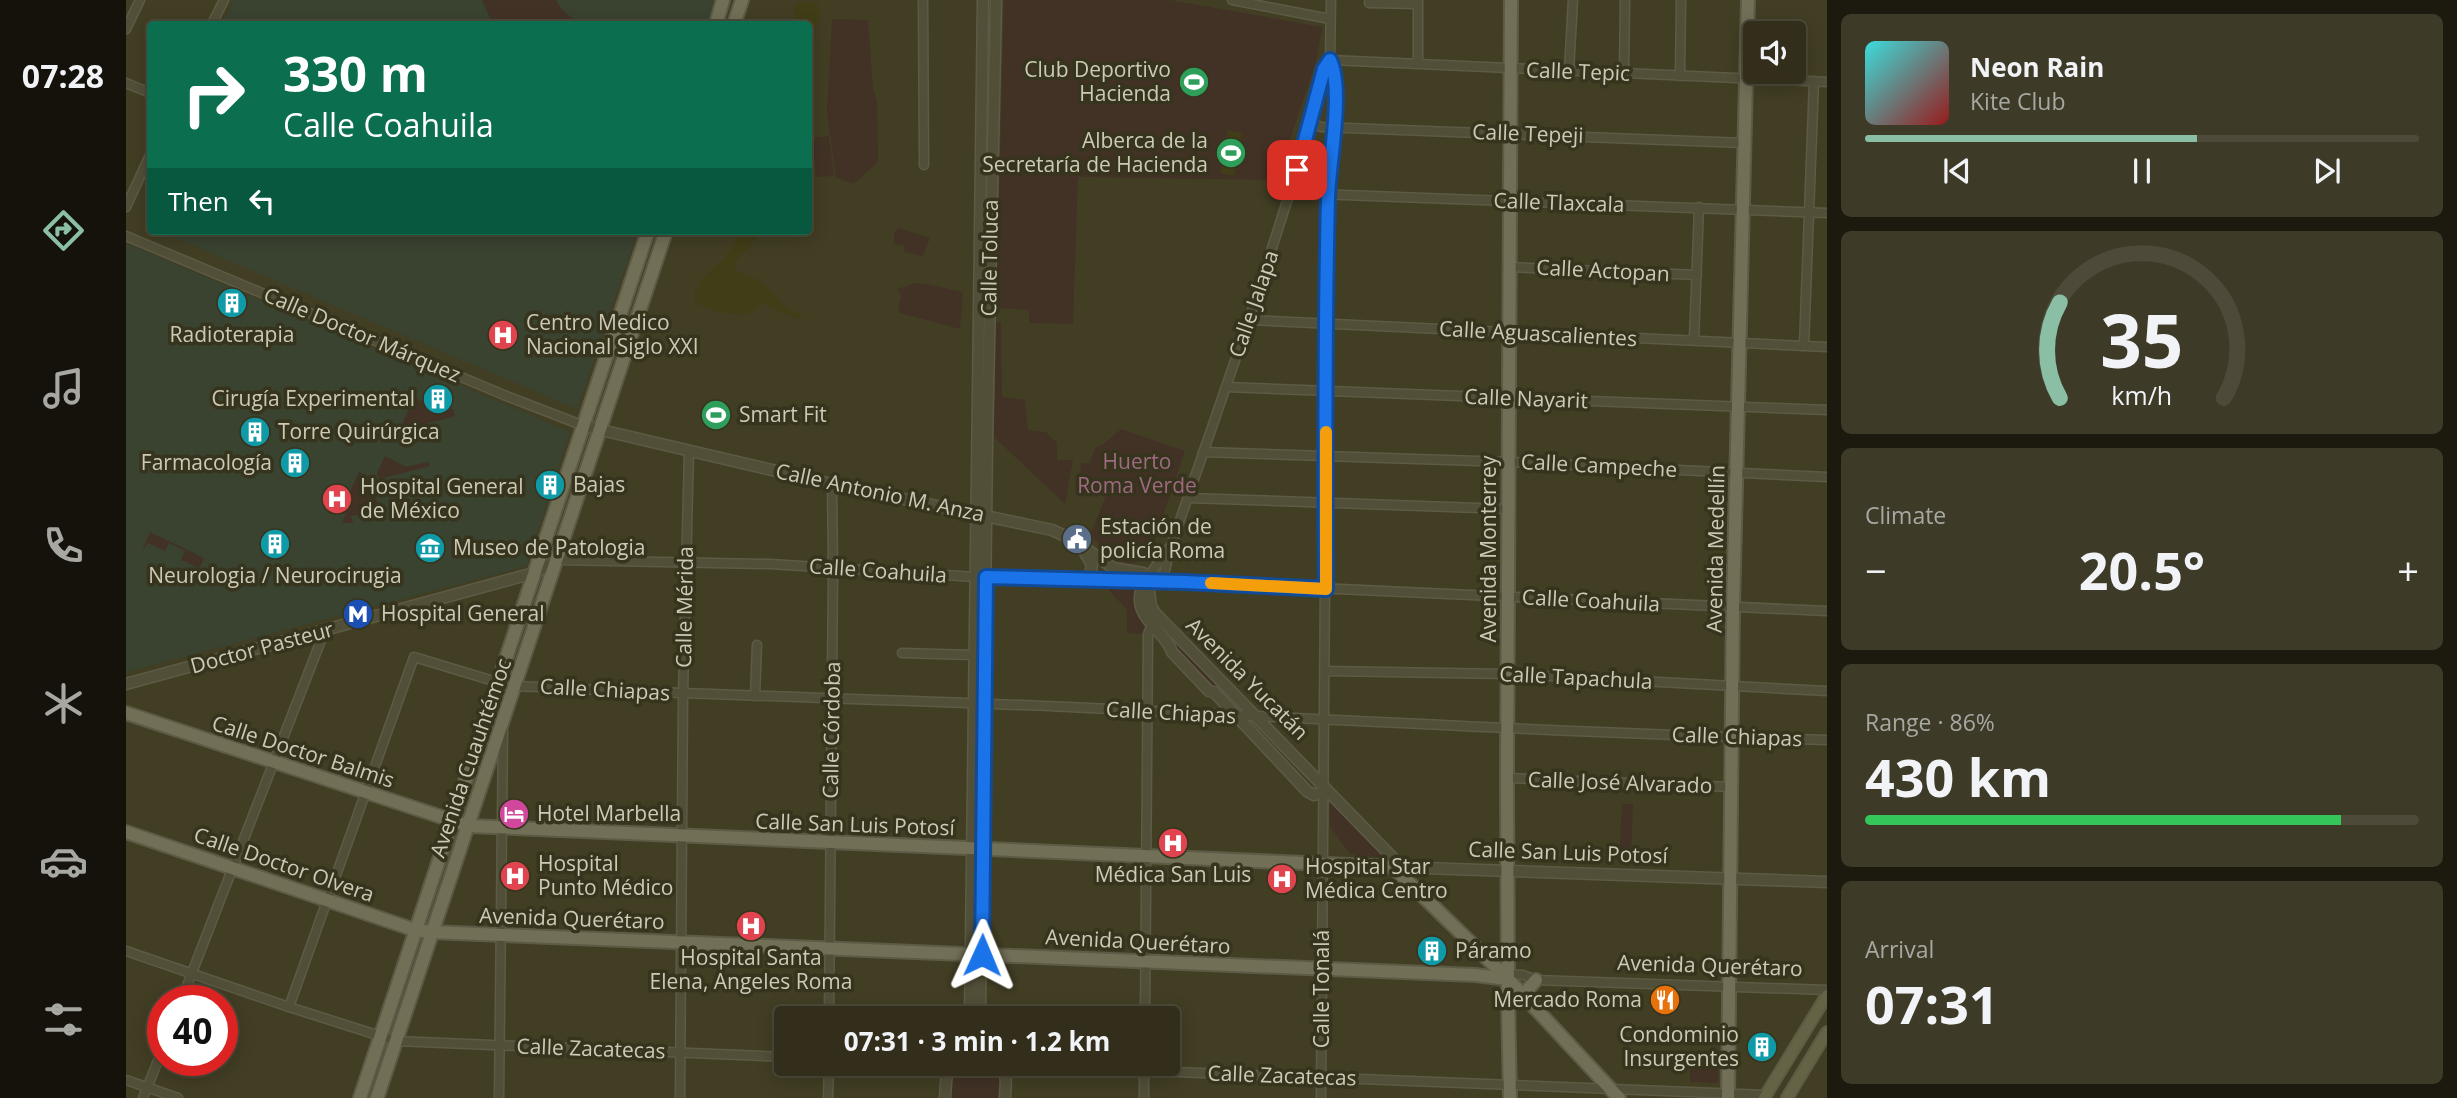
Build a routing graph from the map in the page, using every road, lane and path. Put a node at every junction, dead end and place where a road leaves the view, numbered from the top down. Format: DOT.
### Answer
graph roads {
  1 [pos="139,0"];
  2 [pos="224,0"];
  3 [pos="723,0"];
  4 [pos="742,0"];
  5 [pos="923,0"];
  6 [pos="983,0"];
  7 [pos="996,0"];
  8 [pos="1232,0"];
  9 [pos="1331,0"];
  10 [pos="1511,0"];
  11 [pos="1573,0"];
  12 [pos="1625,0"];
  13 [pos="1681,0"];
  14 [pos="1748,0"];
  15 [pos="1418,2"];
  16 [pos="1369,3"];
  17 [pos="128,19"];
  18 [pos="1330,19"];
  19 [pos="214,21"];
  20 [pos="717,21"];
  21 [pos="735,21"];
  22 [pos="1747,21"];
  23 [pos="126,29"];
  24 [pos="1330,60"];
  25 [pos="1418,62"];
  26 [pos="1511,69"];
  27 [pos="1569,71"];
  28 [pos="1623,74"];
  29 [pos="1680,76"];
  30 [pos="1743,78"];
  31 [pos="1806,81"];
  32 [pos="1814,81"];
  33 [pos="1827,82"];
  34 [pos="126,83"];
  35 [pos="1746,84"];
  36 [pos="147,92"];
  37 [pos="1312,123"];
  38 [pos="1335,127"];
  39 [pos="1509,134"];
  40 [pos="1745,143"];
  41 [pos="147,161"];
  42 [pos="924,165"];
  43 [pos="1290,193"];
  44 [pos="1328,194"];
  45 [pos="1510,202"];
  46 [pos="126,206"];
  47 [pos="1699,207"];
  48 [pos="1742,209"];
  49 [pos="1810,212"];
  50 [pos="1827,213"];
  51 [pos="647,235"];
  52 [pos="665,235"];
  53 [pos="126,236"];
  54 [pos="985,254"];
  55 [pos="1509,267"];
  56 [pos="1697,275"];
  57 [pos="1249,320"];
  58 [pos="1327,324"];
  59 [pos="1509,333"];
  60 [pos="1694,340"];
  61 [pos="1739,344"];
  62 [pos="1804,346"];
  63 [pos="1827,347"];
  64 [pos="1226,387"];
  65 [pos="1326,391"];
  66 [pos="1509,398"];
  67 [pos="1738,406"];
  68 [pos="1827,410"];
  69 [pos="584,426"];
  70 [pos="600,430"];
  71 [pos="689,451"];
  72 [pos="1203,452"];
  73 [pos="1326,457"];
  74 [pos="1508,462"];
  75 [pos="1737,472"];
  76 [pos="1827,477"];
  77 [pos="832,484"];
  78 [pos="1189,498"];
  79 [pos="1326,504"];
  80 [pos="1508,509"];
  81 [pos="981,514"];
  82 [pos="1080,545"];
  83 [pos="1171,546"];
  84 [pos="558,560"];
  85 [pos="686,562"];
  86 [pos="833,568"];
  87 [pos="534,573"];
  88 [pos="981,577"];
  89 [pos="1089,580"];
  90 [pos="1145,581"];
  91 [pos="1167,581"];
  92 [pos="1326,589"];
  93 [pos="1508,597"];
  94 [pos="1733,607"];
  95 [pos="1827,611"];
  96 [pos="1158,617"];
  97 [pos="1151,626"];
  98 [pos="325,631"];
  99 [pos="757,645"];
  100 [pos="902,653"];
  101 [pos="975,655"];
  102 [pos="1325,671"];
  103 [pos="1508,674"];
  104 [pos="496,682"];
  105 [pos="126,684"];
  106 [pos="1733,685"];
  107 [pos="515,686"];
  108 [pos="1827,691"];
  109 [pos="683,694"];
  110 [pos="755,696"];
  111 [pos="832,697"];
  112 [pos="979,704"];
  113 [pos="1147,711"];
  114 [pos="126,713"];
  115 [pos="1239,717"];
  116 [pos="1256,717"];
  117 [pos="1325,720"];
  118 [pos="503,726"];
  119 [pos="1508,728"];
  120 [pos="1732,737"];
  121 [pos="1827,740"];
  122 [pos="275,762"];
  123 [pos="1507,778"];
  124 [pos="1732,787"];
  125 [pos="1324,789"];
  126 [pos="366,793"];
  127 [pos="451,820"];
  128 [pos="469,826"];
  129 [pos="502,829"];
  130 [pos="126,832"];
  131 [pos="682,836"];
  132 [pos="830,843"];
  133 [pos="978,849"];
  134 [pos="1146,856"];
  135 [pos="1323,864"];
  136 [pos="1393,867"];
  137 [pos="233,868"];
  138 [pos="1508,870"];
  139 [pos="1731,879"];
  140 [pos="1827,882"];
  141 [pos="327,900"];
  142 [pos="415,930"];
  143 [pos="431,932"];
  144 [pos="499,935"];
  145 [pos="681,943"];
  146 [pos="1507,946"];
  147 [pos="828,949"];
  148 [pos="126,951"];
  149 [pos="976,955"];
  150 [pos="1486,958"];
  151 [pos="1145,962"];
  152 [pos="1322,970"];
  153 [pos="192,974"];
  154 [pos="1508,976"];
  155 [pos="1536,980"];
  156 [pos="188,985"];
  157 [pos="1728,986"];
  158 [pos="1827,990"];
  159 [pos="1827,995"];
  160 [pos="1527,999"];
  161 [pos="829,1006"];
  162 [pos="971,1006"];
  163 [pos="979,1006"];
  164 [pos="1145,1006"];
  165 [pos="289,1007"];
  166 [pos="1827,1031"];
  167 [pos="380,1037"];
  168 [pos="396,1041"];
  169 [pos="499,1045"];
  170 [pos="680,1052"];
  171 [pos="774,1056"];
  172 [pos="1180,1069"];
  173 [pos="152,1076"];
  174 [pos="829,1076"];
  175 [pos="946,1076"];
  176 [pos="1005,1076"];
  177 [pos="1144,1076"];
  178 [pos="1322,1078"];
  179 [pos="126,1080"];
  180 [pos="147,1087"];
  181 [pos="1511,1091"];
  182 [pos="1615,1093"];
  183 [pos="1728,1096"];
  184 [pos="1765,1096"];
  185 [pos="143,1098"];
  186 [pos="178,1098"];
  187 [pos="360,1098"];
  188 [pos="377,1098"];
  189 [pos="499,1098"];
  190 [pos="680,1098"];
  191 [pos="828,1098"];
  192 [pos="945,1098"];
  193 [pos="1005,1098"];
  194 [pos="1144,1098"];
  195 [pos="1321,1098"];
  196 [pos="1787,1098"];
  1 -- 17 [label="street"];
  2 -- 19 [label="street"];
  3 -- 20 [label="main road"];
  4 -- 21 [label="main road"];
  5 -- 42 [label="street"];
  6 -- 54 [label="street, Calle Toluca"];
  7 -- 54 [label="street, Calle Toluca"];
  8 -- 18 [label="street"];
  9 -- 18 [label="street, Calle Tonalá"];
  10 -- 26 [label="main road, Avenida Monterrey"];
  11 -- 27 [label="street"];
  12 -- 28 [label="street"];
  13 -- 29 [label="street"];
  14 -- 22 [label="main road, Avenida Medellín"];
  15 -- 16 [label="street"];
  15 -- 25 [label="street"];
  17 -- 23 [label="street"];
  18 -- 24 [label="street, Calle Tonalá"];
  24 -- 25 [label="street, Calle Tepic"];
  24 -- 37 [label="street, Calle Jalapa"];
  24 -- 38 [label="street, Calle Tonalá"];
  25 -- 26 [label="street, Calle Tepic"];
  26 -- 27 [label="street, Calle Tepic"];
  26 -- 39 [label="main road, Avenida Monterrey"];
  27 -- 28 [label="street, Calle Tepic"];
  28 -- 29 [label="street, Calle Tepic"];
  29 -- 30 [label="street, Calle Tepic"];
  31 -- 32 [label="street, Calle Tepic"];
  32 -- 33 [label="street, Calle Tepic"];
  32 -- 49 [label="street"];
  34 -- 36 [label="street"];
  35 -- 40 [label="main road, Avenida Medellín"];
  37 -- 38 [label="street, Calle Tepeji"];
  37 -- 43 [label="street, Calle Jalapa"];
  38 -- 39 [label="street, Calle Tepeji"];
  38 -- 44 [label="street, Calle Tonalá"];
  39 -- 40 [label="street, Calle Tepeji"];
  39 -- 45 [label="main road, Avenida Monterrey"];
  40 -- 48 [label="main road, Avenida Medellín"];
  41 -- 46 [label="street"];
  43 -- 44 [label="street, Calle Tlaxcala"];
  43 -- 57 [label="street, Calle Jalapa"];
  44 -- 45 [label="street, Calle Tlaxcala"];
  44 -- 58 [label="street, Calle Tonalá"];
  45 -- 47 [label="street, Calle Tlaxcala"];
  45 -- 55 [label="main road, Avenida Monterrey"];
  47 -- 48 [label="street, Calle Tlaxcala"];
  47 -- 56 [label="street"];
  48 -- 49 [label="street, Calle Tlaxcala"];
  48 -- 61 [label="main road, Avenida Medellín"];
  49 -- 50 [label="street, Calle Tlaxcala"];
  49 -- 62 [label="street"];
  51 -- 69 [label="main road, Avenida Cuauhtémoc"];
  52 -- 70 [label="main road, Avenida Cuauhtémoc"];
  53 -- 69 [label="street, Calle Doctor Márquez"];
  54 -- 81 [label="street, Calle Toluca"];
  55 -- 56 [label="street, Calle Actopan"];
  55 -- 59 [label="main road, Avenida Monterrey"];
  56 -- 60 [label="street"];
  57 -- 58 [label="street, Calle Aguascalientes"];
  57 -- 64 [label="street, Calle Jalapa"];
  58 -- 59 [label="street, Calle Aguascalientes"];
  58 -- 65 [label="street, Calle Tonalá"];
  59 -- 60 [label="street, Calle Aguascalientes"];
  59 -- 66 [label="main road, Avenida Monterrey"];
  60 -- 61 [label="street, Calle Aguascalientes"];
  61 -- 62 [label="street, Calle Aguascalientes"];
  61 -- 67 [label="main road, Avenida Medellín"];
  62 -- 63 [label="street, Calle Aguascalientes"];
  64 -- 65 [label="street, Calle Nayarit"];
  64 -- 72 [label="street, Calle Jalapa"];
  65 -- 66 [label="street, Calle Nayarit"];
  65 -- 73 [label="street, Calle Tonalá"];
  66 -- 67 [label="street, Calle Nayarit"];
  66 -- 74 [label="main road, Avenida Monterrey"];
  67 -- 68 [label="street, Calle Nayarit"];
  67 -- 75 [label="main road, Avenida Medellín"];
  69 -- 70 [label="street, Calle Doctor Márquez"];
  69 -- 87 [label="main road, Avenida Cuauhtémoc"];
  70 -- 71 [label="street, Calle Antonio M. Anza"];
  70 -- 84 [label="main road, Avenida Cuauhtémoc"];
  71 -- 77 [label="street, Calle Antonio M. Anza"];
  71 -- 85 [label="street, Calle Mérida"];
  72 -- 73 [label="street, Calle Campeche"];
  72 -- 78 [label="street, Calle Jalapa"];
  73 -- 74 [label="street, Calle Campeche"];
  73 -- 79 [label="street, Calle Tonalá"];
  74 -- 75 [label="street, Calle Campeche"];
  74 -- 80 [label="main road, Avenida Monterrey"];
  75 -- 76 [label="street, Calle Campeche"];
  75 -- 94 [label="main road, Avenida Medellín"];
  77 -- 81 [label="street, Calle Antonio M. Anza"];
  77 -- 86 [label="street, Calle Córdoba"];
  78 -- 79 [label="street"];
  78 -- 83 [label="street, Calle Jalapa"];
  79 -- 80 [label="street"];
  79 -- 92 [label="street, Calle Tonalá"];
  80 -- 93 [label="main road, Avenida Monterrey"];
  81 -- 82 [label="street, Calle Antonio M. Anza"];
  81 -- 88 [label="street, Calle Toluca"];
  82 -- 89 [label="street"];
  82 -- 90 [label="street, Calle Antonio M. Anza"];
  83 -- 90 [label="street, Calle Jalapa"];
  83 -- 91 [label="street, Calle Jalapa"];
  84 -- 85 [label="street, Calle Coahuila"];
  84 -- 87 [label="street, Doctor Pasteur"];
  84 -- 107 [label="main road, Avenida Cuauhtémoc"];
  85 -- 86 [label="street, Calle Coahuila"];
  85 -- 109 [label="street, Calle Mérida"];
  86 -- 88 [label="street, Calle Coahuila"];
  86 -- 111 [label="street, Calle Córdoba"];
  87 -- 98 [label="street, Doctor Pasteur"];
  87 -- 104 [label="main road, Avenida Cuauhtémoc"];
  88 -- 89 [label="street, Calle Coahuila"];
  88 -- 101 [label="street"];
  88 -- 112 [label="street"];
  89 -- 90 [label="street, Calle Coahuila"];
  90 -- 91 [label="street, Calle Coahuila"];
  90 -- 96 [label="street, Avenida Yucatán"];
  90 -- 97 [label="street, Avenida Yucatán"];
  91 -- 92 [label="street, Calle Coahuila"];
  92 -- 93 [label="street, Calle Coahuila"];
  92 -- 102 [label="street, Calle Tonalá"];
  93 -- 94 [label="street, Calle Coahuila"];
  93 -- 103 [label="main road, Avenida Monterrey"];
  94 -- 95 [label="street, Calle Coahuila"];
  94 -- 106 [label="main road, Avenida Medellín"];
  96 -- 97 [label="street"];
  96 -- 116 [label="street, Avenida Yucatán"];
  97 -- 113 [label="street"];
  97 -- 115 [label="street, Avenida Yucatán"];
  98 -- 105 [label="street, Doctor Pasteur"];
  98 -- 122 [label="street"];
  99 -- 110 [label="street"];
  100 -- 101 [label="street"];
  101 -- 112 [label="street"];
  102 -- 103 [label="street, Calle Tapachula"];
  102 -- 117 [label="street, Calle Tonalá"];
  103 -- 106 [label="street, Calle Tapachula"];
  103 -- 119 [label="main road, Avenida Monterrey"];
  104 -- 126 [label="street"];
  104 -- 127 [label="main road, Avenida Cuauhtémoc"];
  106 -- 108 [label="street, Calle Tapachula"];
  106 -- 120 [label="main road, Avenida Medellín"];
  107 -- 109 [label="street, Calle Chiapas"];
  107 -- 118 [label="main road, Avenida Cuauhtémoc"];
  109 -- 110 [label="street, Calle Chiapas"];
  109 -- 131 [label="street, Calle Mérida"];
  110 -- 111 [label="street, Calle Chiapas"];
  111 -- 112 [label="street, Calle Chiapas"];
  111 -- 132 [label="street, Calle Córdoba"];
  112 -- 113 [label="street, Calle Chiapas"];
  112 -- 133 [label="street"];
  113 -- 115 [label="street, Calle Chiapas"];
  113 -- 134 [label="street"];
  114 -- 122 [label="main road, Calle Doctor Balmis"];
  115 -- 116 [label="street, Calle Chiapas"];
  115 -- 125 [label="street, Avenida Yucatán"];
  116 -- 117 [label="street, Calle Chiapas"];
  116 -- 125 [label="street, Avenida Yucatán"];
  117 -- 119 [label="street, Calle Chiapas"];
  117 -- 125 [label="street, Calle Tonalá"];
  118 -- 128 [label="main road, Avenida Cuauhtémoc"];
  118 -- 129 [label="street"];
  119 -- 120 [label="street, Calle Chiapas"];
  119 -- 123 [label="main road, Avenida Monterrey"];
  120 -- 121 [label="street, Calle Chiapas"];
  120 -- 124 [label="main road, Avenida Medellín"];
  122 -- 126 [label="main road, Calle Doctor Balmis"];
  122 -- 137 [label="street"];
  123 -- 124 [label="street, Calle José Alvarado"];
  123 -- 138 [label="main road, Avenida Monterrey"];
  124 -- 139 [label="main road, Avenida Medellín"];
  125 -- 135 [label="street, Calle Tonalá"];
  125 -- 136 [label="street, Avenida Yucatán"];
  126 -- 127 [label="main road, Calle Doctor Balmis"];
  126 -- 141 [label="street"];
  127 -- 128 [label="main road, Calle Doctor Balmis"];
  127 -- 142 [label="main road, Avenida Cuauhtémoc"];
  128 -- 129 [label="main road, Calle San Luis Potosí"];
  128 -- 143 [label="main road, Avenida Cuauhtémoc"];
  129 -- 131 [label="main road, Calle San Luis Potosí"];
  129 -- 144 [label="street"];
  130 -- 137 [label="main road, Calle Doctor Olvera"];
  131 -- 132 [label="main road, Calle San Luis Potosí"];
  131 -- 145 [label="street, Calle Mérida"];
  132 -- 133 [label="main road, Calle San Luis Potosí"];
  132 -- 147 [label="street, Calle Córdoba"];
  133 -- 134 [label="main road, Calle San Luis Potosí"];
  133 -- 149 [label="street"];
  134 -- 135 [label="main road, Calle San Luis Potosí"];
  134 -- 151 [label="street"];
  135 -- 136 [label="main road, Calle San Luis Potosí"];
  135 -- 152 [label="street, Calle Tonalá"];
  136 -- 138 [label="street, Calle San Luis Potosí"];
  136 -- 150 [label="main road, Avenida Yucatán"];
  137 -- 141 [label="main road, Calle Doctor Olvera"];
  137 -- 153 [label="street"];
  138 -- 139 [label="street, Calle San Luis Potosí"];
  138 -- 146 [label="main road, Avenida Monterrey"];
  139 -- 140 [label="street, Calle San Luis Potosí"];
  139 -- 157 [label="main road, Avenida Medellín"];
  141 -- 142 [label="main road, Calle Doctor Olvera"];
  141 -- 165 [label="street"];
  142 -- 143 [label="main road, Calle Doctor Olvera"];
  142 -- 167 [label="main road, Avenida Cuauhtémoc"];
  143 -- 144 [label="main road, Avenida Querétaro"];
  143 -- 168 [label="main road, Avenida Cuauhtémoc"];
  144 -- 145 [label="main road, Avenida Querétaro"];
  144 -- 169 [label="street"];
  145 -- 147 [label="main road, Avenida Querétaro"];
  145 -- 170 [label="street, Calle Mérida"];
  146 -- 150 [label="main road"];
  146 -- 154 [label="main road, Avenida Monterrey"];
  147 -- 149 [label="main road, Avenida Querétaro"];
  147 -- 161 [label="street, Calle Córdoba"];
  148 -- 153 [label="street, Calle Zacatecas"];
  149 -- 151 [label="main road, Avenida Querétaro"];
  149 -- 162 [label="street"];
  149 -- 163 [label="street"];
  150 -- 154 [label="main road, Avenida Yucatán"];
  151 -- 152 [label="main road, Avenida Querétaro"];
  151 -- 164 [label="street"];
  152 -- 154 [label="main road, Avenida Querétaro"];
  152 -- 178 [label="street, Calle Tonalá"];
  153 -- 156 [label="street"];
  153 -- 165 [label="street, Calle Zacatecas"];
  154 -- 155 [label="street, Avenida Querétaro"];
  154 -- 160 [label="main road, Avenida Yucatán"];
  154 -- 181 [label="main road, Avenida Monterrey"];
  155 -- 157 [label="street, Avenida Querétaro"];
  155 -- 160 [label="main road"];
  157 -- 158 [label="street, Avenida Querétaro"];
  157 -- 183 [label="main road, Avenida Medellín"];
  159 -- 184 [label="main road"];
  160 -- 182 [label="main road"];
  165 -- 167 [label="street, Calle Zacatecas"];
  166 -- 196 [label="main road"];
  167 -- 168 [label="street, Calle Zacatecas"];
  167 -- 187 [label="main road, Avenida Cuauhtémoc"];
  168 -- 169 [label="street, Calle Zacatecas"];
  168 -- 188 [label="main road, Avenida Cuauhtémoc"];
  169 -- 170 [label="street, Calle Zacatecas"];
  169 -- 189 [label="street"];
  170 -- 171 [label="street, Calle Zacatecas"];
  170 -- 190 [label="street, Calle Mérida"];
  172 -- 178 [label="street, Calle Zacatecas"];
  173 -- 180 [label="street"];
  174 -- 191 [label="street"];
  175 -- 192 [label="street"];
  176 -- 193 [label="street"];
  177 -- 194 [label="street"];
  178 -- 181 [label="street, Calle Zacatecas"];
  178 -- 195 [label="street, Calle Tonalá"];
  179 -- 180 [label="street"];
  180 -- 185 [label="street"];
  180 -- 186 [label="street"];
  181 -- 182 [label="street, Calle Zacatecas"];
  182 -- 183 [label="street, Calle Zacatecas"];
  183 -- 184 [label="street, Calle Zacatecas"];
}
